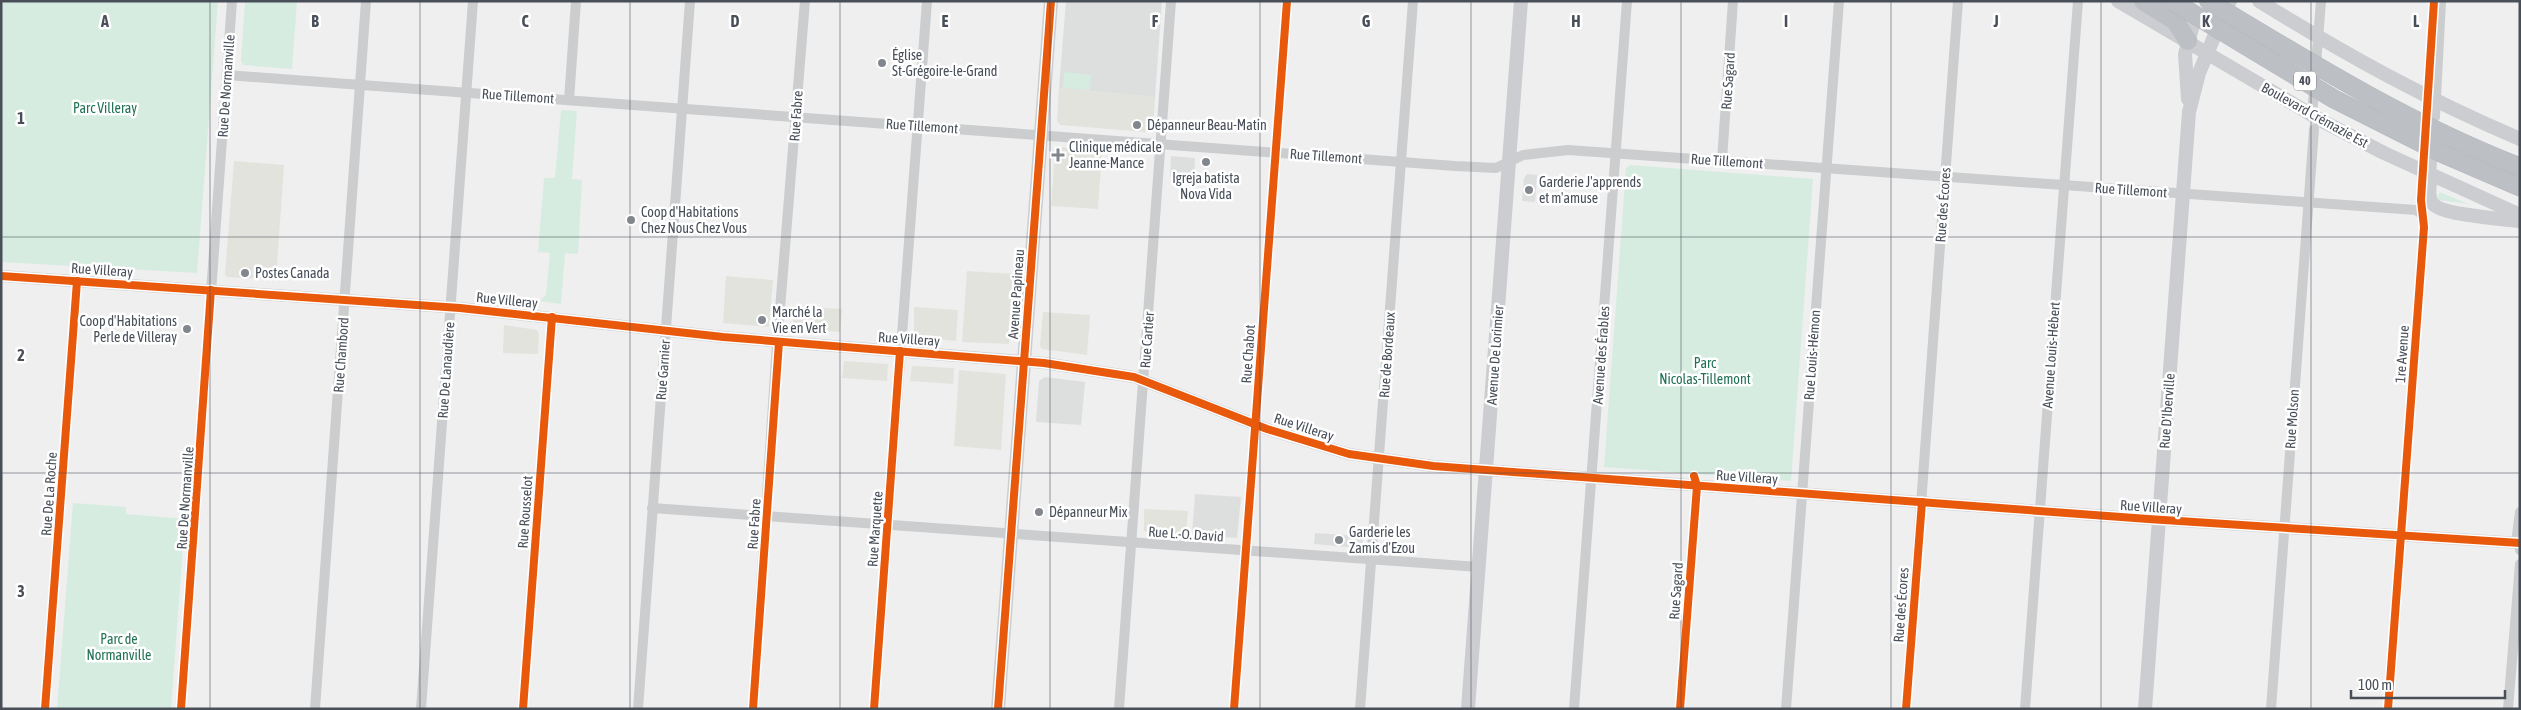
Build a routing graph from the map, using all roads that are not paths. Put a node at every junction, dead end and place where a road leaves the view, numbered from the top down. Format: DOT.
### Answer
graph roads {
  1 [pos="232,1"];
  2 [pos="366,1"];
  3 [pos="472,1"];
  4 [pos="576,1"];
  5 [pos="690,1"];
  6 [pos="804,1"];
  7 [pos="927,1"];
  8 [pos="1050,1"];
  9 [pos="1171,1"];
  10 [pos="1287,1"];
  11 [pos="1413,1"];
  12 [pos="1521,1"];
  13 [pos="1627,1"];
  14 [pos="1733,1"];
  15 [pos="1839,1"];
  16 [pos="1958,1"];
  17 [pos="2078,1"];
  18 [pos="2118,1"];
  19 [pos="2143,1"];
  20 [pos="2172,1"];
  21 [pos="2208,1"];
  22 [pos="2259,1"];
  23 [pos="2321,1"];
  24 [pos="2441,1"];
  25 [pos="2191,33"];
  26 [pos="2214,37"];
  27 [pos="2319,38"];
  28 [pos="2207,52"];
  29 [pos="227,75"];
  30 [pos="360,85"];
  31 [pos="466,92"];
  32 [pos="570,100"];
  33 [pos="2436,102"];
  34 [pos="682,109"];
  35 [pos="2189,112"];
  36 [pos="796,117"];
  37 [pos="2435,117"];
  38 [pos="2313,122"];
  39 [pos="918,126"];
  40 [pos="1040,135"];
  41 [pos="2520,139"];
  42 [pos="1160,144"];
  43 [pos="1276,152"];
  44 [pos="1615,153"];
  45 [pos="1722,160"];
  46 [pos="1509,161"];
  47 [pos="1401,162"];
  48 [pos="2520,167"];
  49 [pos="1826,168"];
  50 [pos="2431,168"];
  51 [pos="1945,176"];
  52 [pos="2064,186"];
  53 [pos="2520,187"];
  54 [pos="2183,194"];
  55 [pos="2307,203"];
  56 [pos="2422,213"];
  57 [pos="2520,215"];
  58 [pos="2520,221"];
  59 [pos="1,276"];
  60 [pos="77,281"];
  61 [pos="211,290"];
  62 [pos="346,299"];
  63 [pos="451,307"];
  64 [pos="552,317"];
  65 [pos="666,331"];
  66 [pos="779,342"];
  67 [pos="900,351"];
  68 [pos="1024,360"];
  69 [pos="1144,381"];
  70 [pos="1255,425"];
  71 [pos="1379,460"];
  72 [pos="1486,471"];
  73 [pos="1592,479"];
  74 [pos="1697,486"];
  75 [pos="1801,494"];
  76 [pos="1922,502"];
  77 [pos="652,508"];
  78 [pos="2040,511"];
  79 [pos="2520,512"];
  80 [pos="767,516"];
  81 [pos="2159,520"];
  82 [pos="887,525"];
  83 [pos="2284,529"];
  84 [pos="1011,534"];
  85 [pos="2401,536"];
  86 [pos="1131,543"];
  87 [pos="2519,545"];
  88 [pos="1246,551"];
  89 [pos="1371,561"];
  90 [pos="2520,564"];
  91 [pos="1479,567"];
  92 [pos="45,709"];
  93 [pos="181,709"];
  94 [pos="315,709"];
  95 [pos="421,709"];
  96 [pos="523,709"];
  97 [pos="638,709"];
  98 [pos="752,709"];
  99 [pos="874,709"];
  100 [pos="998,709"];
  101 [pos="1119,709"];
  102 [pos="1234,709"];
  103 [pos="1360,709"];
  104 [pos="1468,709"];
  105 [pos="1574,709"];
  106 [pos="1680,709"];
  107 [pos="1786,709"];
  108 [pos="1906,709"];
  109 [pos="2025,709"];
  110 [pos="2145,709"];
  111 [pos="2271,709"];
  112 [pos="2388,709"];
  113 [pos="2508,709"];
  1 -- 29 [label="street, Rue De Normanville"];
  2 -- 30 [label="street, Rue Chambord"];
  3 -- 31 [label="street, Rue De Lanaudière"];
  4 -- 32 [label="street"];
  5 -- 34 [label="street, Rue Garnier"];
  6 -- 36 [label="street, Rue Fabre"];
  7 -- 39 [label="street, Rue Marquette"];
  8 -- 40 [label="main road, Avenue Papineau"];
  9 -- 42 [label="street, Rue Cartier"];
  10 -- 43 [label="street, Rue Chabot"];
  11 -- 47 [label="street, Rue de Bordeaux"];
  12 -- 46 [label="main road, Avenue De Lorimier"];
  13 -- 44 [label="street, Avenue des Érables"];
  14 -- 45 [label="street, Rue Sagard"];
  15 -- 49 [label="street, Rue Louis-Hémon"];
  16 -- 51 [label="street, Rue des Écores"];
  17 -- 52 [label="street, Avenue Louis-Hébert"];
  18 -- 25 [label="main road, Boulevard Crémazie Est"];
  19 -- 25 [label="highway"];
  20 -- 53 [label="highway, 40, bridge"];
  21 -- 48 [label="highway, 40, bridge"];
  22 -- 27 [label="main road"];
  23 -- 27 [label="street, Rue Molson"];
  24 -- 33 [label="street"];
  25 -- 28 [label="main road, Boulevard Crémazie Est"];
  25 -- 35 [label="main road, Rue D'Iberville"];
  26 -- 28 [label="main road, Rue D'Iberville"];
  27 -- 33 [label="main road"];
  27 -- 38 [label="street, Rue Molson"];
  28 -- 35 [label="main road, Rue D'Iberville"];
  28 -- 38 [label="main road, Boulevard Crémazie Est"];
  29 -- 30 [label="street, Rue Tillemont"];
  29 -- 61 [label="street, Rue De Normanville"];
  30 -- 31 [label="street, Rue Tillemont"];
  30 -- 62 [label="street, Rue Chambord"];
  31 -- 32 [label="street, Rue Tillemont"];
  31 -- 63 [label="street, Rue De Lanaudière"];
  32 -- 34 [label="street, Rue Tillemont"];
  33 -- 37 [label="street"];
  33 -- 41 [label="main road"];
  34 -- 36 [label="street, Rue Tillemont"];
  34 -- 65 [label="street, Rue Garnier"];
  35 -- 54 [label="main road, Rue D'Iberville"];
  36 -- 39 [label="street, Rue Tillemont"];
  36 -- 66 [label="street, Rue Fabre"];
  38 -- 50 [label="main road, Boulevard Crémazie Est"];
  38 -- 55 [label="street, Rue Molson"];
  39 -- 40 [label="street, Rue Tillemont"];
  39 -- 67 [label="street, Rue Marquette"];
  40 -- 42 [label="street, Rue Tillemont"];
  40 -- 68 [label="main road, Avenue Papineau"];
  42 -- 43 [label="street, Rue Tillemont"];
  42 -- 69 [label="street, Rue Cartier"];
  43 -- 47 [label="street, Rue Tillemont"];
  43 -- 70 [label="street, Rue Chabot"];
  44 -- 45 [label="street, Rue Tillemont"];
  44 -- 46 [label="street, Rue Tillemont"];
  44 -- 73 [label="street, Avenue des Érables"];
  45 -- 49 [label="street, Rue Tillemont"];
  46 -- 47 [label="street, Rue Tillemont"];
  46 -- 72 [label="main road, Avenue De Lorimier"];
  47 -- 71 [label="street, Rue de Bordeaux"];
  49 -- 51 [label="street, Rue Tillemont"];
  49 -- 75 [label="street, Rue Louis-Hémon"];
  50 -- 57 [label="main road, Boulevard Crémazie Est"];
  50 -- 58 [label="main road"];
  51 -- 52 [label="street, Rue Tillemont"];
  51 -- 76 [label="street, Rue des Écores"];
  52 -- 54 [label="street, Rue Tillemont"];
  52 -- 78 [label="street, Avenue Louis-Hébert"];
  54 -- 55 [label="street, Rue Tillemont"];
  54 -- 81 [label="main road, Rue D'Iberville"];
  55 -- 56 [label="street, Rue Tillemont"];
  55 -- 83 [label="street, Rue Molson"];
  56 -- 85 [label="street, 1re Avenue"];
  59 -- 60 [label="street, Rue Villeray"];
  60 -- 61 [label="street, Rue Villeray"];
  60 -- 92 [label="street, Rue De La Roche"];
  61 -- 62 [label="street, Rue Villeray"];
  61 -- 93 [label="street, Rue De Normanville"];
  62 -- 63 [label="street, Rue Villeray"];
  62 -- 94 [label="street, Rue Chambord"];
  63 -- 64 [label="street, Rue Villeray"];
  63 -- 95 [label="street, Rue De Lanaudière"];
  64 -- 65 [label="street, Rue Villeray"];
  64 -- 96 [label="street, Rue Rousselot"];
  65 -- 66 [label="street, Rue Villeray"];
  65 -- 77 [label="street, Rue Garnier"];
  66 -- 67 [label="street, Rue Villeray"];
  66 -- 80 [label="street, Rue Fabre"];
  67 -- 68 [label="street, Rue Villeray"];
  67 -- 82 [label="street, Rue Marquette"];
  68 -- 69 [label="street, Rue Villeray"];
  68 -- 84 [label="main road, Avenue Papineau"];
  69 -- 70 [label="street, Rue Villeray"];
  69 -- 86 [label="street, Rue Cartier"];
  70 -- 71 [label="street, Rue Villeray"];
  70 -- 88 [label="street, Rue Chabot"];
  71 -- 72 [label="street, Rue Villeray"];
  71 -- 89 [label="street, Rue de Bordeaux"];
  72 -- 73 [label="street, Rue Villeray"];
  72 -- 91 [label="main road, Avenue De Lorimier"];
  73 -- 74 [label="street, Rue Villeray"];
  73 -- 105 [label="street, Avenue des Érables"];
  74 -- 75 [label="street, Rue Villeray"];
  74 -- 106 [label="street, Rue Sagard"];
  75 -- 76 [label="street, Rue Villeray"];
  75 -- 107 [label="street, Rue Louis-Hémon"];
  76 -- 78 [label="street, Rue Villeray"];
  76 -- 108 [label="street, Rue des Écores"];
  77 -- 80 [label="street, Rue L.-O. David"];
  77 -- 97 [label="street, Rue Garnier"];
  78 -- 81 [label="street, Rue Villeray"];
  78 -- 109 [label="street, Avenue Louis-Hébert"];
  79 -- 87 [label="street"];
  80 -- 82 [label="street, Rue L.-O. David"];
  80 -- 98 [label="street, Rue Fabre"];
  81 -- 83 [label="street, Rue Villeray"];
  81 -- 110 [label="main road, Rue D'Iberville"];
  82 -- 84 [label="street, Rue L.-O. David"];
  82 -- 99 [label="street, Rue Marquette"];
  83 -- 85 [label="street, Rue Villeray"];
  83 -- 111 [label="street, Rue Molson"];
  84 -- 86 [label="street, Rue L.-O. David"];
  84 -- 100 [label="main road, Avenue Papineau"];
  85 -- 87 [label="street, Rue Villeray"];
  85 -- 112 [label="street, 1re Avenue"];
  86 -- 88 [label="street, Rue L.-O. David"];
  86 -- 101 [label="street, Rue Cartier"];
  88 -- 89 [label="street, Rue L.-O. David"];
  88 -- 102 [label="street, Rue Chabot"];
  89 -- 91 [label="street, Rue L.-O. David"];
  89 -- 103 [label="street, Rue de Bordeaux"];
  90 -- 113 [label="street"];
  91 -- 104 [label="main road, Avenue De Lorimier"];
}
